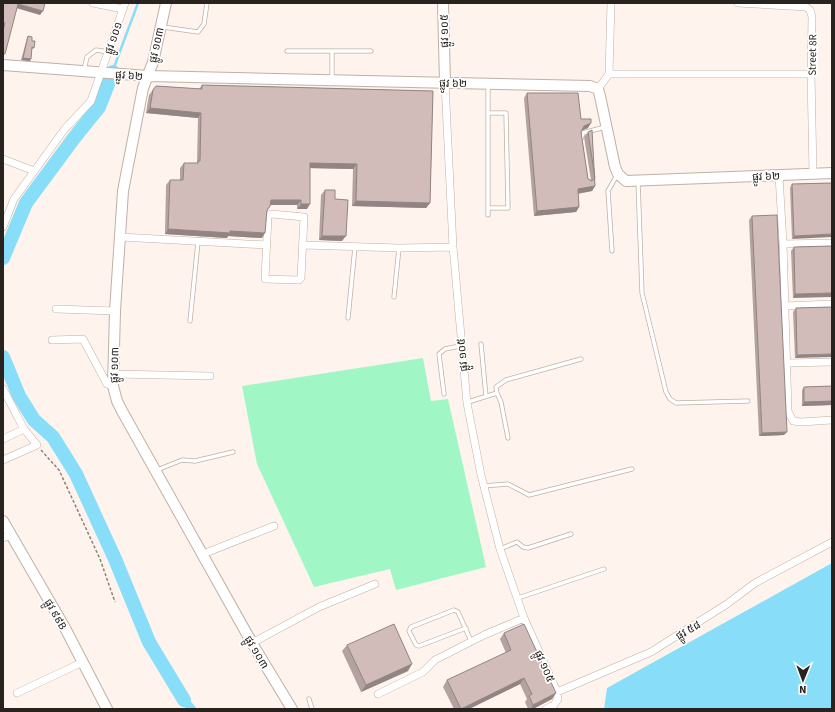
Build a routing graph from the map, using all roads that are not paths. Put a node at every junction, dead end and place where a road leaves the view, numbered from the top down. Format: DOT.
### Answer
graph roads {
  1 [pos="93,3"];
  2 [pos="166,3"];
  3 [pos="207,3"];
  4 [pos="444,3"];
  5 [pos="611,3"];
  6 [pos="738,3"];
  7 [pos="124,6"];
  8 [pos="160,26"];
  9 [pos="287,51"];
  10 [pos="332,51"];
  11 [pos="371,51"];
  12 [pos="108,52"];
  13 [pos="3,65"];
  14 [pos="83,72"];
  15 [pos="109,73"];
  16 [pos="609,74"];
  17 [pos="811,74"];
  18 [pos="148,76"];
  19 [pos="332,81"];
  20 [pos="445,83"];
  21 [pos="488,84"];
  22 [pos="598,89"];
  23 [pos="488,113"];
  24 [pos="607,126"];
  25 [pos="582,142"];
  26 [pos="3,159"];
  27 [pos="34,171"];
  28 [pos="832,173"];
  29 [pos="618,174"];
  30 [pos="813,174"];
  31 [pos="779,175"];
  32 [pos="638,180"];
  33 [pos="488,208"];
  34 [pos="488,215"];
  35 [pos="3,227"];
  36 [pos="120,237"];
  37 [pos="198,242"];
  38 [pos="832,242"];
  39 [pos="784,244"];
  40 [pos="266,245"];
  41 [pos="303,245"];
  42 [pos="355,247"];
  43 [pos="453,247"];
  44 [pos="399,248"];
  45 [pos="612,251"];
  46 [pos="394,297"];
  47 [pos="832,304"];
  48 [pos="785,306"];
  49 [pos="56,309"];
  50 [pos="115,311"];
  51 [pos="348,318"];
  52 [pos="190,321"];
  53 [pos="52,340"];
  54 [pos="481,344"];
  55 [pos="460,346"];
  56 [pos="581,359"];
  57 [pos="832,362"];
  58 [pos="787,363"];
  59 [pos="114,374"];
  60 [pos="210,376"];
  61 [pos="113,386"];
  62 [pos="3,389"];
  63 [pos="496,393"];
  64 [pos="444,394"];
  65 [pos="486,396"];
  66 [pos="748,401"];
  67 [pos="466,403"];
  68 [pos="832,420"];
  69 [pos="24,429"];
  70 [pos="508,438"];
  71 [pos="3,439"];
  72 [pos="233,452"];
  73 [pos="3,460"];
  74 [pos="632,469"];
  75 [pos="156,470"];
  76 [pos="484,486"];
  77 [pos="3,521"];
  78 [pos="274,526"];
  79 [pos="571,534"];
  80 [pos="7,536"];
  81 [pos="832,542"];
  82 [pos="500,549"];
  83 [pos="203,554"];
  84 [pos="604,569"];
  85 [pos="375,584"];
  86 [pos="517,598"];
  87 [pos="524,618"];
  88 [pos="466,628"];
  89 [pos="471,642"];
  90 [pos="252,643"];
  91 [pos="83,662"];
  92 [pos="557,692"];
  93 [pos="17,693"];
  94 [pos="378,694"];
  95 [pos="309,699"];
  96 [pos="107,709"];
  97 [pos="292,709"];
  98 [pos="312,709"];
  99 [pos="546,709"];
  1 -- 7 [label="street"];
  2 -- 8 [label="street, ផ្លូវ ១០៣"];
  3 -- 8 [label="lane"];
  4 -- 20 [label="street, ផ្លូវ ១០៥"];
  5 -- 16 [label="street"];
  6 -- 17 [label="street, Street 8R"];
  7 -- 12 [label="street, ផ្លូវ ១០១"];
  8 -- 18 [label="street, ផ្លូវ ១០៣"];
  9 -- 10 [label="lane"];
  10 -- 11 [label="lane"];
  10 -- 19 [label="lane"];
  12 -- 14 [label="lane"];
  12 -- 15 [label="street, ផ្លូវ ១០១"];
  13 -- 14 [label="street, ផ្លូវ ៦២"];
  14 -- 15 [label="street, ផ្លូវ ៦២"];
  15 -- 18 [label="street, ផ្លូវ ៦២"];
  15 -- 27 [label="street, ផ្លូវ ១០១"];
  16 -- 17 [label="street"];
  16 -- 22 [label="street"];
  17 -- 30 [label="street, Street 8R"];
  18 -- 19 [label="street, ផ្លូវ ៦២"];
  18 -- 36 [label="street, ផ្លូវ ១០៣"];
  19 -- 20 [label="street, ផ្លូវ ៦២"];
  20 -- 21 [label="street, ផ្លូវ ៦២"];
  20 -- 43 [label="street, ផ្លូវ ១០៥"];
  21 -- 22 [label="street, ផ្លូវ ៦២"];
  21 -- 23 [label="lane"];
  22 -- 24 [label="street"];
  23 -- 33 [label="lane"];
  23 -- 33 [label="lane"];
  24 -- 25 [label="lane"];
  24 -- 29 [label="street"];
  26 -- 27 [label="street"];
  27 -- 35 [label="street, ផ្លូវ ១០១"];
  28 -- 30 [label="street, ផ្លូវ ៦២"];
  29 -- 32 [label="street, ផ្លូវ ៦២"];
  29 -- 45 [label="lane"];
  30 -- 31 [label="street, ផ្លូវ ៦២"];
  31 -- 32 [label="street, ផ្លូវ ៦២"];
  31 -- 39 [label="street"];
  32 -- 66 [label="lane"];
  33 -- 34 [label="lane"];
  36 -- 37 [label="street"];
  36 -- 50 [label="street, ផ្លូវ ១០៣"];
  37 -- 40 [label="street"];
  37 -- 52 [label="lane"];
  38 -- 39 [label="street"];
  39 -- 48 [label="street"];
  40 -- 41 [label="street"];
  40 -- 41 [label="street"];
  41 -- 42 [label="street"];
  42 -- 44 [label="street"];
  42 -- 51 [label="lane"];
  43 -- 44 [label="street"];
  43 -- 55 [label="street, ផ្លូវ ១០៥"];
  44 -- 46 [label="lane"];
  47 -- 48 [label="street"];
  48 -- 58 [label="street"];
  49 -- 50 [label="street"];
  50 -- 59 [label="street, ផ្លូវ ១០៣"];
  53 -- 61 [label="street"];
  54 -- 65 [label="lane"];
  55 -- 64 [label="lane"];
  55 -- 67 [label="street, ផ្លូវ ១០៥"];
  56 -- 63 [label="lane"];
  57 -- 58 [label="street"];
  58 -- 68 [label="street"];
  59 -- 60 [label="street"];
  59 -- 61 [label="street, ផ្លូវ ១០៣"];
  61 -- 75 [label="street, ផ្លូវ ១០៣"];
  62 -- 69 [label="street"];
  63 -- 65 [label="lane"];
  63 -- 70 [label="lane"];
  65 -- 67 [label="lane"];
  67 -- 76 [label="street, ផ្លូវ ១០៥"];
  69 -- 71 [label="street"];
  69 -- 73 [label="street"];
  72 -- 75 [label="lane"];
  74 -- 76 [label="lane"];
  75 -- 83 [label="street, ផ្លូវ ១០៣"];
  76 -- 82 [label="street, ផ្លូវ ១០៥"];
  77 -- 80 [label="street, ផ្លូវ ៩៩B"];
  78 -- 83 [label="street"];
  79 -- 82 [label="lane"];
  80 -- 91 [label="street, ផ្លូវ ៩៩B"];
  81 -- 92 [label="street, ផ្លូវ ៥៨"];
  82 -- 86 [label="street, ផ្លូវ ១០៥"];
  83 -- 90 [label="street, ផ្លូវ ១០៣"];
  84 -- 86 [label="lane"];
  85 -- 90 [label="street"];
  86 -- 87 [label="street, ផ្លូវ ១០៥"];
  87 -- 89 [label="street"];
  87 -- 92 [label="street, ផ្លូវ ១០៥"];
  88 -- 88 [label="lane"];
  88 -- 89 [label="lane"];
  89 -- 94 [label="street"];
  90 -- 97 [label="street, ផ្លូវ ១០៣"];
  91 -- 93 [label="street"];
  91 -- 96 [label="street, ផ្លូវ ៩៩B"];
  92 -- 99 [label="street"];
  95 -- 98 [label="lane"];
}
